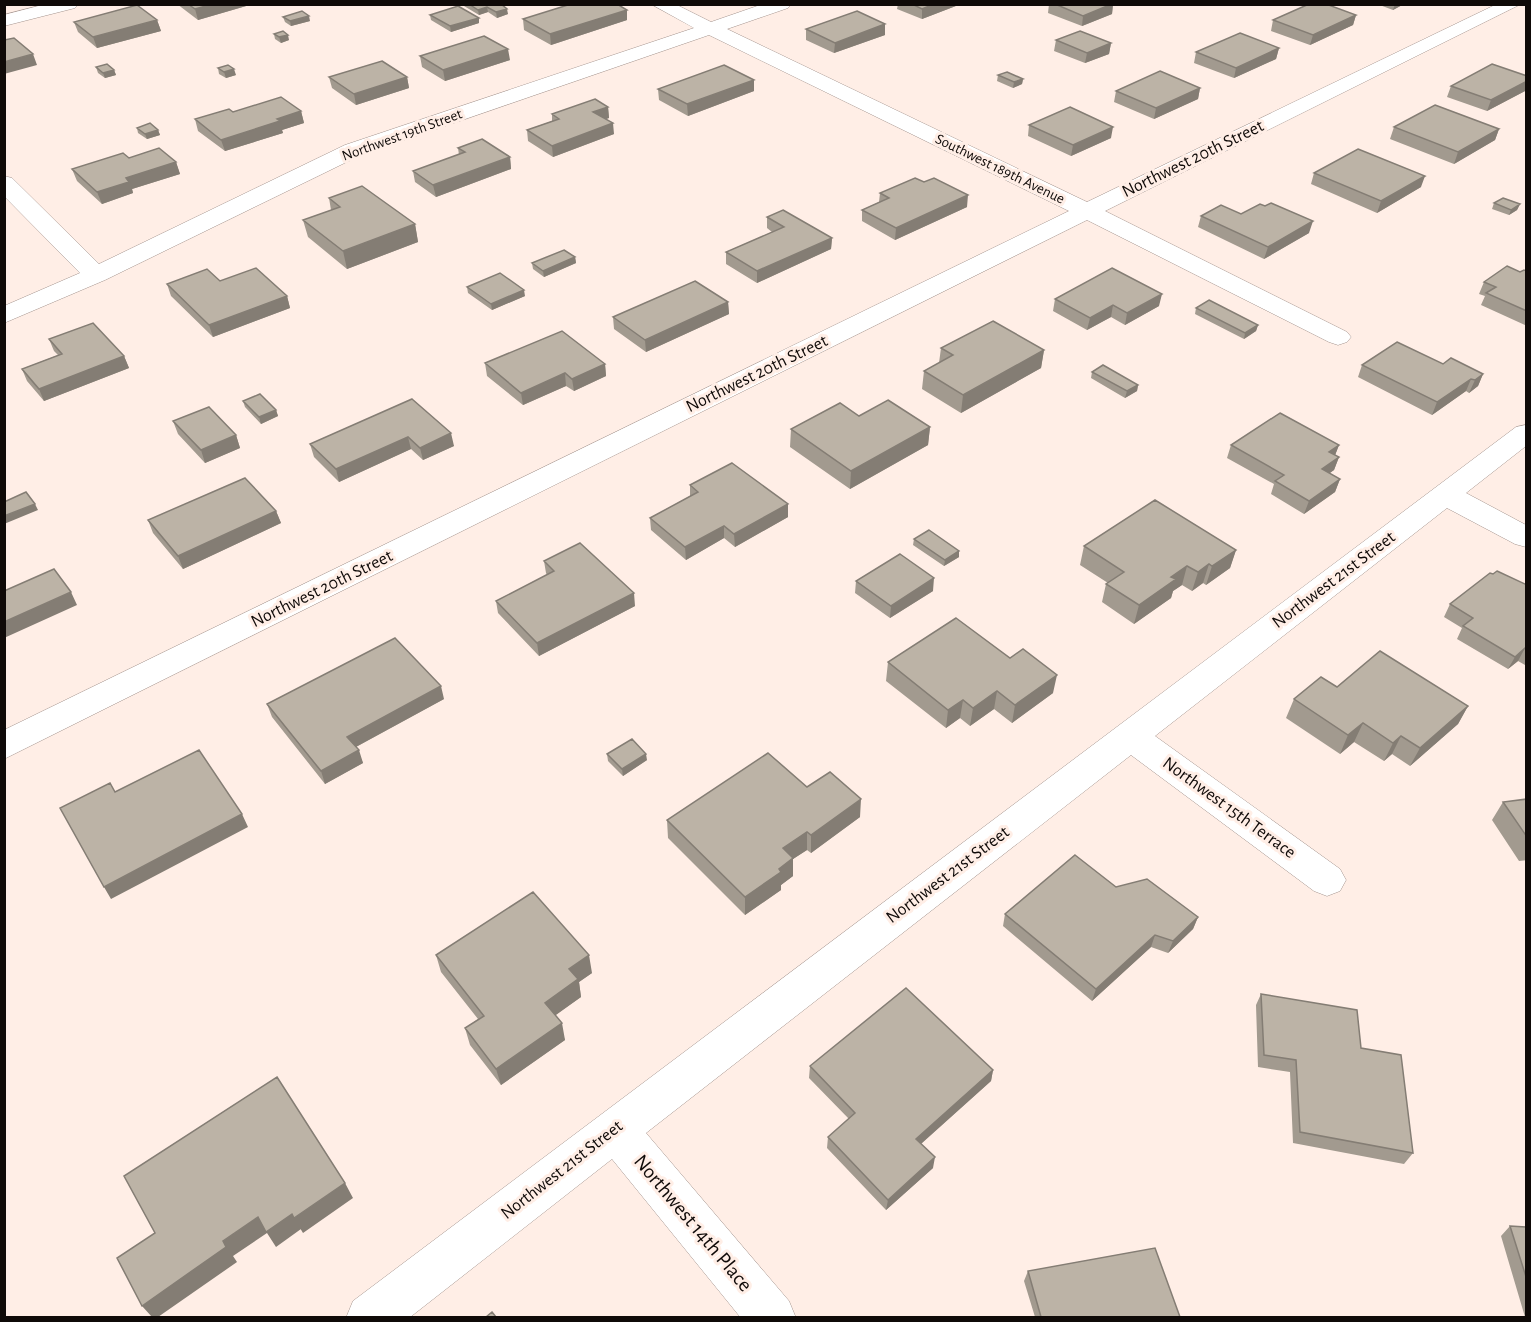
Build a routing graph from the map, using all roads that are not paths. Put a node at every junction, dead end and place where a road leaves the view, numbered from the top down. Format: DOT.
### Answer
graph roads {
  1 [pos="69,4"];
  2 [pos="660,4"];
  3 [pos="782,4"];
  4 [pos="1512,4"];
  5 [pos="4,21"];
  6 [pos="710,29"];
  7 [pos="4,183"];
  8 [pos="1087,211"];
  9 [pos="96,275"];
  10 [pos="4,316"];
  11 [pos="1338,337"];
  12 [pos="1527,433"];
  13 [pos="1446,495"];
  14 [pos="1527,537"];
  15 [pos="1130,735"];
  16 [pos="4,746"];
  17 [pos="1327,880"];
  18 [pos="615,1129"];
  19 [pos="370,1317"];
  20 [pos="772,1317"];
  1 -- 5 [label="street"];
  2 -- 6 [label="street, Southwest 189th Avenue"];
  3 -- 6 [label="street, Northwest 19th Street"];
  4 -- 8 [label="street, Northwest 20th Street"];
  6 -- 8 [label="street, Southwest 189th Avenue"];
  6 -- 9 [label="street, Northwest 19th Street"];
  7 -- 9 [label="street"];
  8 -- 11 [label="street, Southwest 189th Avenue"];
  8 -- 16 [label="street, Northwest 20th Street"];
  9 -- 10 [label="street, Northwest 19th Street"];
  12 -- 13 [label="street, Northwest 21st Street"];
  13 -- 14 [label="street"];
  13 -- 15 [label="street, Northwest 21st Street"];
  15 -- 17 [label="street, Northwest 15th Terrace"];
  15 -- 18 [label="street, Northwest 21st Street"];
  18 -- 19 [label="street, Northwest 21st Street"];
  18 -- 20 [label="street, Northwest 14th Place"];
}
